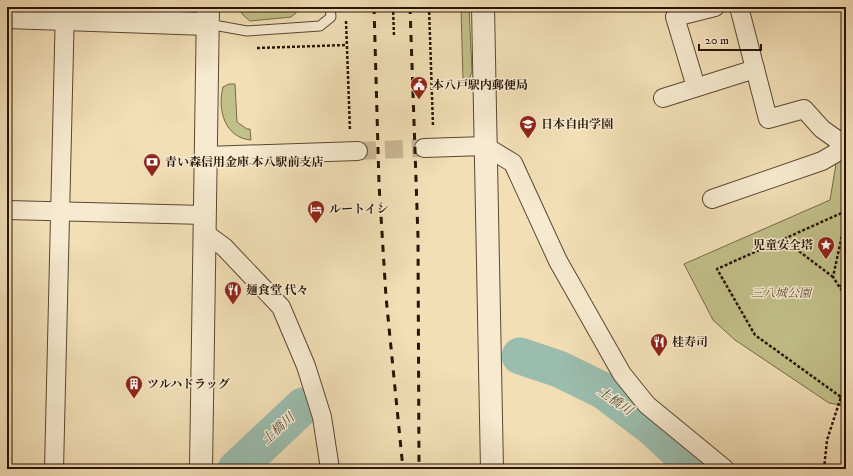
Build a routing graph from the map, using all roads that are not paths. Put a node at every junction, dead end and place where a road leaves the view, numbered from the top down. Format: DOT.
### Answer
graph roads {
  1 [pos="330,7"];
  2 [pos="483,7"];
  3 [pos="715,7"];
  4 [pos="739,7"];
  5 [pos="670,12"];
  6 [pos="65,13"];
  7 [pos="207,16"];
  8 [pos="7,18"];
  9 [pos="755,69"];
  10 [pos="696,87"];
  11 [pos="663,98"];
  12 [pos="485,146"];
  13 [pos="846,146"];
  14 [pos="424,148"];
  15 [pos="358,150"];
  16 [pos="206,156"];
  17 [pos="712,199"];
  18 [pos="7,210"];
  19 [pos="60,212"];
  20 [pos="205,224"];
  21 [pos="54,469"];
  22 [pos="201,469"];
  23 [pos="330,469"];
  24 [pos="492,469"];
  25 [pos="725,469"];
  1 -- 7 [label="lane"];
  2 -- 12 [label="street"];
  3 -- 5 [label="street"];
  4 -- 9 [label="street"];
  5 -- 10 [label="street"];
  6 -- 7 [label="street"];
  6 -- 8 [label="street"];
  6 -- 19 [label="street"];
  7 -- 16 [label="street"];
  9 -- 10 [label="street"];
  9 -- 13 [label="street"];
  10 -- 11 [label="street"];
  12 -- 14 [label="street"];
  12 -- 24 [label="street"];
  12 -- 25 [label="street"];
  13 -- 17 [label="street"];
  15 -- 16 [label="street"];
  16 -- 20 [label="street"];
  18 -- 19 [label="street"];
  19 -- 20 [label="street"];
  19 -- 21 [label="street"];
  20 -- 22 [label="street"];
  20 -- 23 [label="street"];
}
